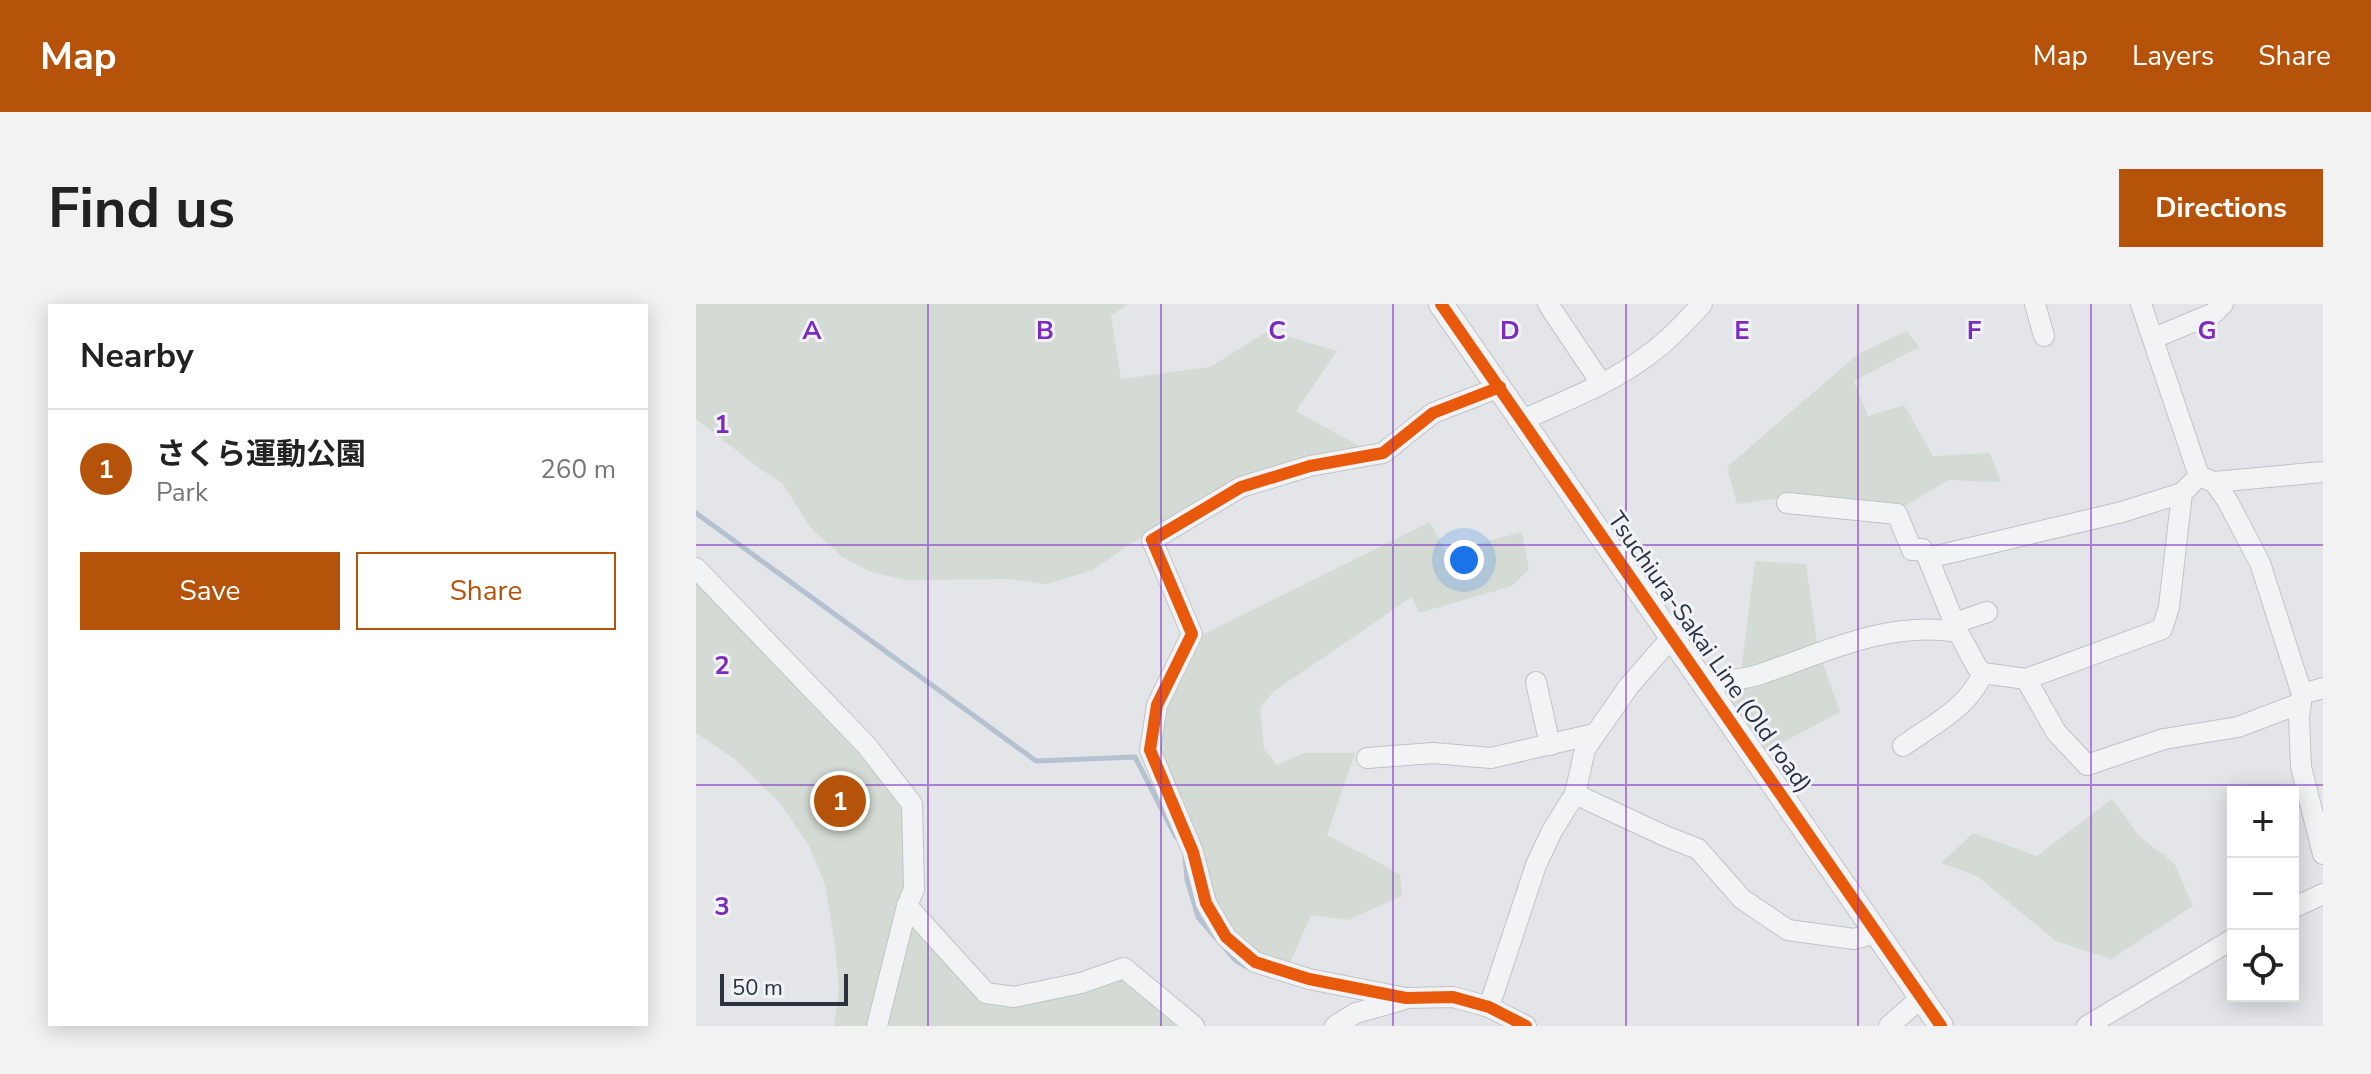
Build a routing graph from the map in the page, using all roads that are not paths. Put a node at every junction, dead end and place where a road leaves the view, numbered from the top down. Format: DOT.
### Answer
graph roads {
  1 [pos="1441,304"];
  2 [pos="1548,304"];
  3 [pos="1702,304"];
  4 [pos="2035,304"];
  5 [pos="2141,304"];
  6 [pos="2223,304"];
  7 [pos="2044,336"];
  8 [pos="2154,338"];
  9 [pos="1601,383"];
  10 [pos="1500,387"];
  11 [pos="1523,420"];
  12 [pos="2323,472"];
  13 [pos="2207,479"];
  14 [pos="2182,493"];
  15 [pos="1787,503"];
  16 [pos="1928,558"];
  17 [pos="696,568"];
  18 [pos="1987,612"];
  19 [pos="1957,627"];
  20 [pos="1671,638"];
  21 [pos="1983,673"];
  22 [pos="2026,679"];
  23 [pos="1536,682"];
  24 [pos="1707,685"];
  25 [pos="2323,688"];
  26 [pos="2301,698"];
  27 [pos="1594,734"];
  28 [pos="1550,745"];
  29 [pos="1903,746"];
  30 [pos="1367,758"];
  31 [pos="1575,794"];
  32 [pos="2323,854"];
  33 [pos="2323,894"];
  34 [pos="2299,905"];
  35 [pos="907,906"];
  36 [pos="1877,933"];
  37 [pos="2227,943"];
  38 [pos="1922,997"];
  39 [pos="1406,998"];
  40 [pos="1489,1007"];
  41 [pos="877,1026"];
  42 [pos="1194,1026"];
  43 [pos="1335,1026"];
  44 [pos="1526,1026"];
  45 [pos="1889,1026"];
  46 [pos="1941,1026"];
  47 [pos="2087,1026"];
  1 -- 10 [label="street, Tsuchiura-Sakai Line (Old road)"];
  2 -- 9 [label="street"];
  3 -- 9 [label="street"];
  4 -- 7 [label="street"];
  5 -- 8 [label="street"];
  6 -- 8 [label="street"];
  8 -- 13 [label="street"];
  9 -- 11 [label="street"];
  10 -- 11 [label="street, Tsuchiura-Sakai Line (Old road)"];
  10 -- 39 [label="street"];
  11 -- 20 [label="street, Tsuchiura-Sakai Line (Old road)"];
  12 -- 13 [label="street"];
  13 -- 14 [label="street"];
  13 -- 26 [label="street"];
  14 -- 16 [label="street"];
  14 -- 22 [label="street"];
  15 -- 16 [label="street"];
  16 -- 19 [label="street"];
  17 -- 35 [label="street"];
  18 -- 19 [label="street"];
  19 -- 21 [label="street"];
  19 -- 24 [label="street"];
  20 -- 24 [label="street, Tsuchiura-Sakai Line (Old road)"];
  20 -- 27 [label="street"];
  21 -- 22 [label="street"];
  21 -- 29 [label="street"];
  22 -- 26 [label="street"];
  23 -- 28 [label="street"];
  24 -- 36 [label="street, Tsuchiura-Sakai Line (Old road)"];
  25 -- 26 [label="street"];
  26 -- 32 [label="street"];
  27 -- 28 [label="street"];
  27 -- 31 [label="street"];
  28 -- 30 [label="street"];
  31 -- 36 [label="street"];
  31 -- 40 [label="street"];
  33 -- 34 [label="street"];
  35 -- 41 [label="street"];
  35 -- 42 [label="street"];
  36 -- 38 [label="street, Tsuchiura-Sakai Line (Old road)"];
  37 -- 47 [label="street"];
  38 -- 45 [label="street"];
  38 -- 46 [label="street, Tsuchiura-Sakai Line (Old road)"];
  39 -- 40 [label="street"];
  39 -- 43 [label="street"];
  40 -- 44 [label="street"];
}
